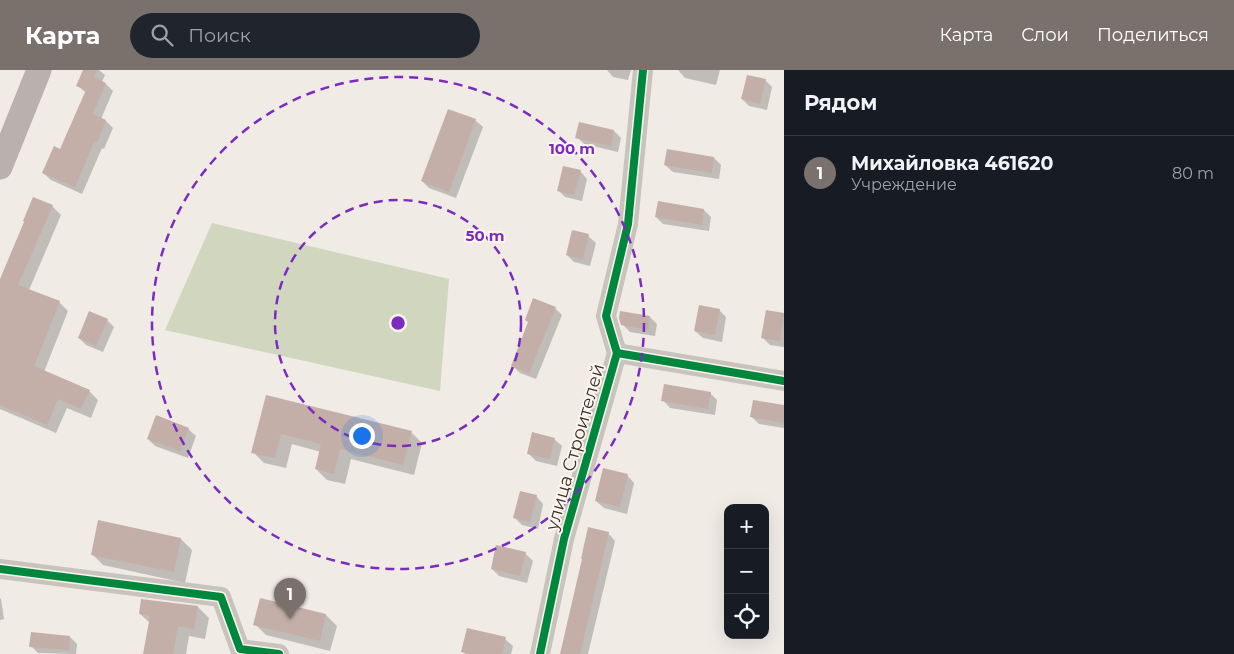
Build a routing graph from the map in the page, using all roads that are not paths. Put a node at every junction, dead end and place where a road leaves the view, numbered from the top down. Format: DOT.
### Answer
graph roads {
  1 [pos="39,70"];
  2 [pos="643,70"];
  3 [pos="0,167"];
  4 [pos="617,353"];
  5 [pos="784,381"];
  6 [pos="0,569"];
  7 [pos="279,654"];
  8 [pos="540,654"];
  1 -- 3 [label="main road"];
  2 -- 4 [label="street, улица Строителей"];
  4 -- 5 [label="street"];
  4 -- 8 [label="street, улица Строителей"];
  6 -- 7 [label="street"];
}
